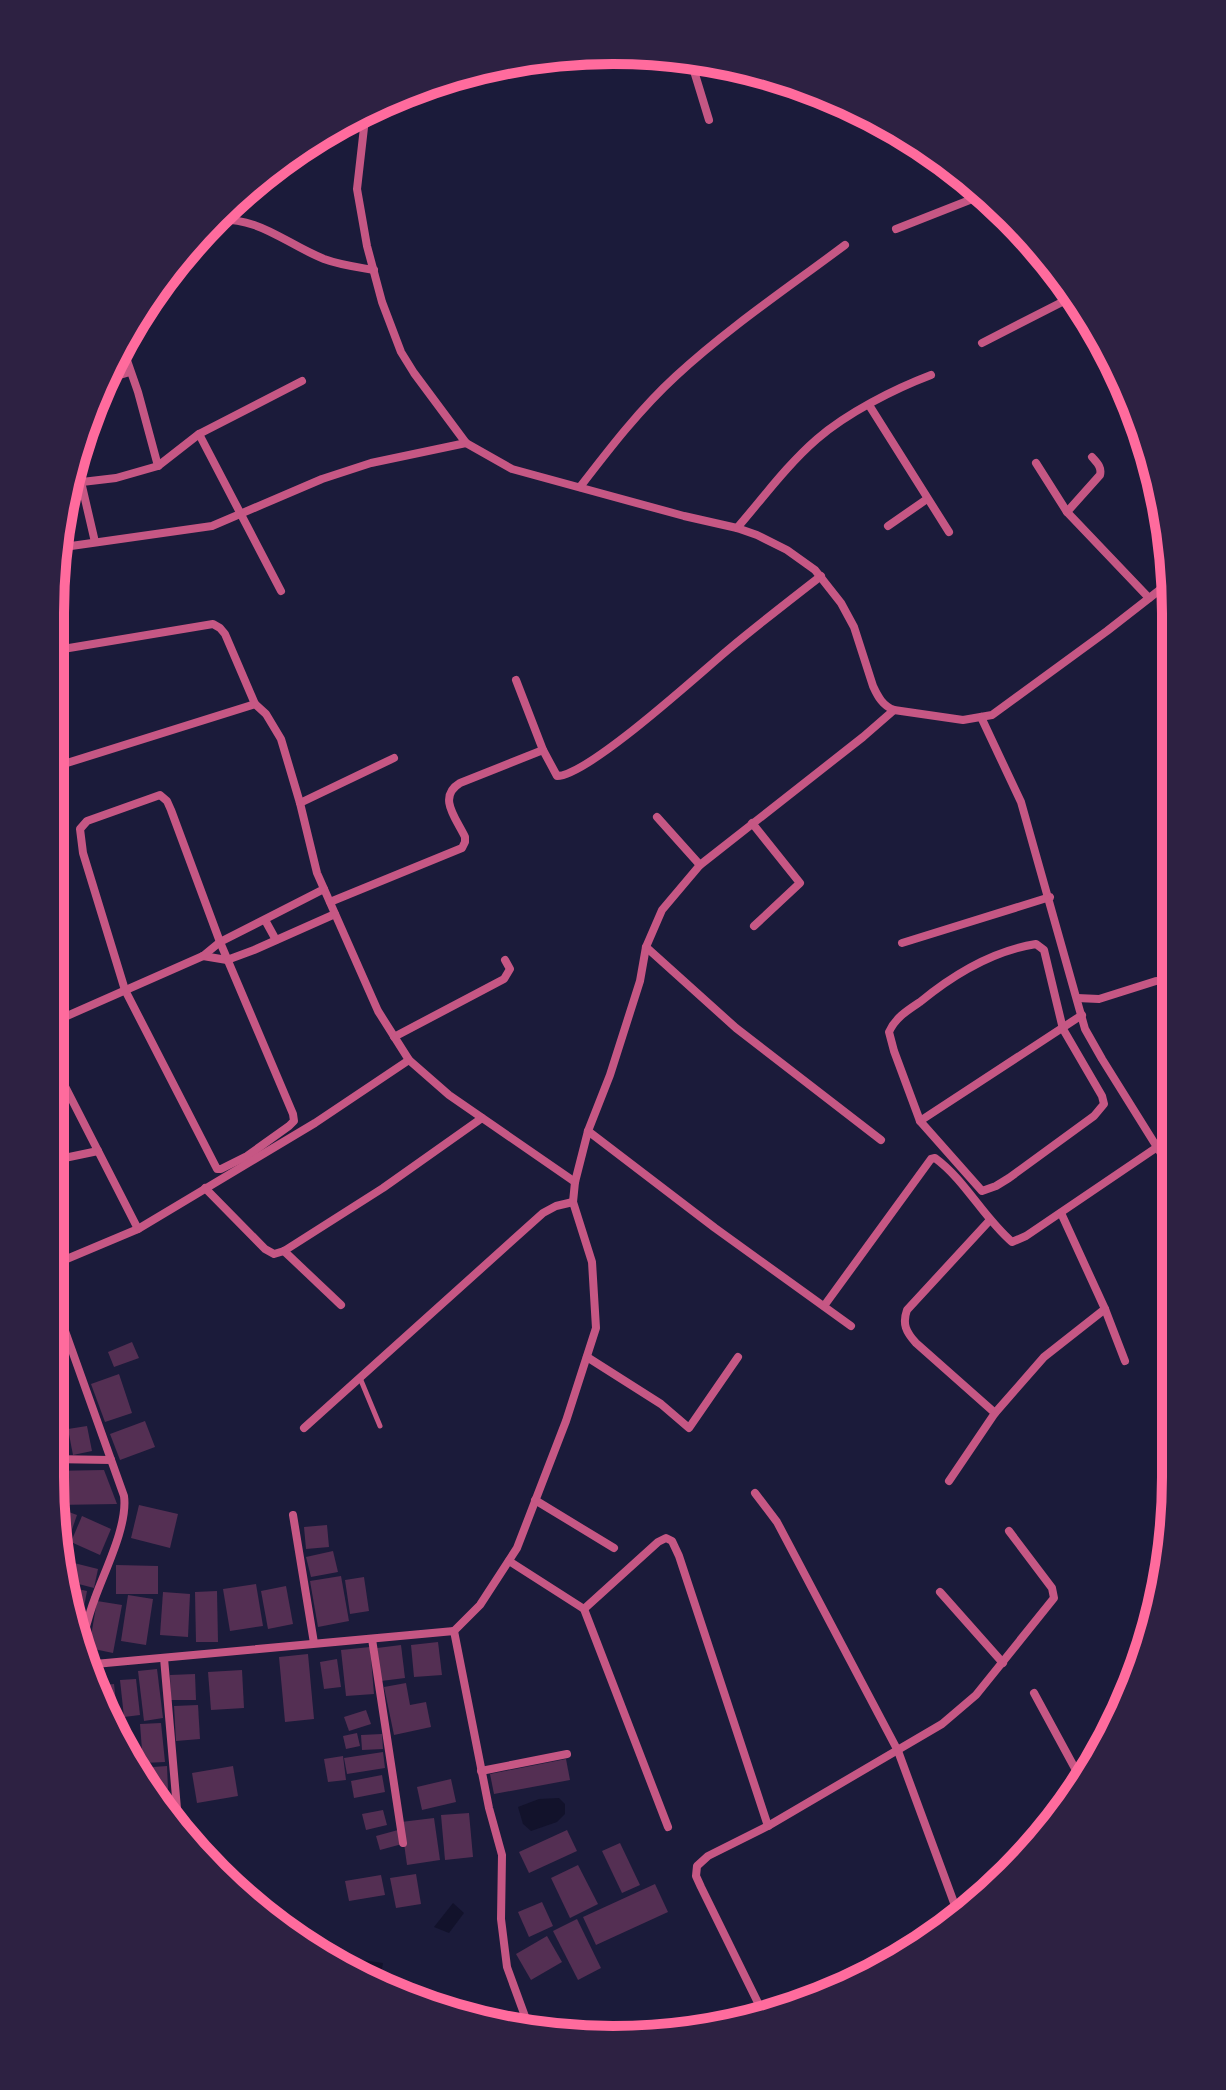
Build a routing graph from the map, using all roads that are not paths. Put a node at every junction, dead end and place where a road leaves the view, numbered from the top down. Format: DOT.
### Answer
graph roads {
  1 [pos="694,71"];
  2 [pos="709,120"];
  3 [pos="364,124"];
  4 [pos="973,199"];
  5 [pos="231,220"];
  6 [pos="896,229"];
  7 [pos="845,245"];
  8 [pos="374,270"];
  9 [pos="1064,301"];
  10 [pos="982,343"];
  11 [pos="126,360"];
  12 [pos="130,372"];
  13 [pos="119,375"];
  14 [pos="931,375"];
  15 [pos="302,381"];
  16 [pos="869,405"];
  17 [pos="199,434"];
  18 [pos="466,443"];
  19 [pos="1092,457"];
  20 [pos="1036,463"];
  21 [pos="158,466"];
  22 [pos="81,479"];
  23 [pos="82,482"];
  24 [pos="580,487"];
  25 [pos="927,499"];
  26 [pos="1067,512"];
  27 [pos="240,514"];
  28 [pos="888,526"];
  29 [pos="737,528"];
  30 [pos="949,532"];
  31 [pos="95,542"];
  32 [pos="68,546"];
  33 [pos="821,576"];
  34 [pos="1161,589"];
  35 [pos="281,591"];
  36 [pos="1149,598"];
  37 [pos="64,649"];
  38 [pos="516,680"];
  39 [pos="255,704"];
  40 [pos="894,710"];
  41 [pos="981,717"];
  42 [pos="543,750"];
  43 [pos="394,758"];
  44 [pos="64,764"];
  45 [pos="300,803"];
  46 [pos="657,817"];
  47 [pos="752,823"];
  48 [pos="700,865"];
  49 [pos="324,889"];
  50 [pos="1050,897"];
  51 [pos="330,902"];
  52 [pos="335,914"];
  53 [pos="265,920"];
  54 [pos="754,926"];
  55 [pos="276,940"];
  56 [pos="220,942"];
  57 [pos="902,943"];
  58 [pos="646,947"];
  59 [pos="203,956"];
  60 [pos="227,960"];
  61 [pos="505,960"];
  62 [pos="1156,981"];
  63 [pos="125,990"];
  64 [pos="1077,998"];
  65 [pos="1082,1015"];
  66 [pos="64,1017"];
  67 [pos="1063,1029"];
  68 [pos="394,1037"];
  69 [pos="409,1060"];
  70 [pos="64,1084"];
  71 [pos="482,1118"];
  72 [pos="920,1121"];
  73 [pos="588,1131"];
  74 [pos="881,1140"];
  75 [pos="1162,1144"];
  76 [pos="1157,1147"];
  77 [pos="98,1151"];
  78 [pos="1162,1155"];
  79 [pos="64,1158"];
  80 [pos="575,1182"];
  81 [pos="205,1188"];
  82 [pos="573,1202"];
  83 [pos="1061,1213"];
  84 [pos="990,1220"];
  85 [pos="138,1229"];
  86 [pos="284,1251"];
  87 [pos="64,1260"];
  88 [pos="341,1305"];
  89 [pos="824,1306"];
  90 [pos="1105,1309"];
  91 [pos="851,1326"];
  92 [pos="64,1328"];
  93 [pos="587,1357"];
  94 [pos="738,1357"];
  95 [pos="1125,1361"];
  96 [pos="360,1378"];
  97 [pos="995,1413"];
  98 [pos="380,1426"];
  99 [pos="304,1428"];
  100 [pos="64,1459"];
  101 [pos="111,1460"];
  102 [pos="949,1481"];
  103 [pos="755,1493"];
  104 [pos="535,1500"];
  105 [pos="293,1515"];
  106 [pos="1009,1531"];
  107 [pos="614,1548"];
  108 [pos="509,1561"];
  109 [pos="940,1592"];
  110 [pos="584,1609"];
  111 [pos="86,1629"];
  112 [pos="454,1631"];
  113 [pos="372,1639"];
  114 [pos="314,1643"];
  115 [pos="164,1658"];
  116 [pos="1003,1663"];
  117 [pos="97,1664"];
  118 [pos="1034,1693"];
  119 [pos="898,1751"];
  120 [pos="567,1754"];
  121 [pos="481,1771"];
  122 [pos="1076,1771"];
  123 [pos="177,1811"];
  124 [pos="768,1826"];
  125 [pos="668,1827"];
  126 [pos="403,1843"];
  127 [pos="955,1906"];
  128 [pos="759,2006"];
  129 [pos="526,2018"];
  1 -- 2 [label="street"];
  3 -- 8 [label="street"];
  4 -- 6 [label="street"];
  5 -- 8 [label="street"];
  7 -- 24 [label="street"];
  8 -- 18 [label="street"];
  9 -- 10 [label="street"];
  11 -- 12 [label="street"];
  12 -- 13 [label="street"];
  12 -- 21 [label="street"];
  14 -- 16 [label="street"];
  15 -- 17 [label="street"];
  16 -- 25 [label="street"];
  16 -- 29 [label="street"];
  17 -- 21 [label="street"];
  17 -- 27 [label="street"];
  18 -- 24 [label="street"];
  18 -- 27 [label="street"];
  19 -- 26 [label="street"];
  20 -- 26 [label="street"];
  21 -- 23 [label="street"];
  22 -- 23 [label="street"];
  23 -- 31 [label="street"];
  24 -- 29 [label="street"];
  25 -- 28 [label="street"];
  25 -- 30 [label="street"];
  26 -- 36 [label="street"];
  27 -- 31 [label="street"];
  27 -- 35 [label="street"];
  29 -- 33 [label="street"];
  31 -- 32 [label="street"];
  33 -- 40 [label="street"];
  33 -- 42 [label="street"];
  34 -- 36 [label="street"];
  36 -- 41 [label="street"];
  37 -- 39 [label="street"];
  38 -- 42 [label="street"];
  39 -- 44 [label="street"];
  39 -- 45 [label="street"];
  40 -- 41 [label="street"];
  40 -- 47 [label="street"];
  41 -- 50 [label="street"];
  42 -- 51 [label="street"];
  43 -- 45 [label="street"];
  45 -- 49 [label="street"];
  46 -- 48 [label="street"];
  47 -- 48 [label="street"];
  47 -- 54 [label="street"];
  48 -- 58 [label="street"];
  49 -- 51 [label="street"];
  49 -- 53 [label="street"];
  50 -- 57 [label="street"];
  50 -- 64 [label="street"];
  51 -- 52 [label="street"];
  52 -- 55 [label="street"];
  52 -- 68 [label="street"];
  53 -- 55 [label="street"];
  53 -- 56 [label="street"];
  55 -- 60 [label="street"];
  56 -- 59 [label="street"];
  56 -- 60 [label="street"];
  56 -- 63 [label="street"];
  58 -- 73 [label="street"];
  58 -- 74 [label="street"];
  59 -- 60 [label="street"];
  59 -- 63 [label="street"];
  60 -- 63 [label="street"];
  61 -- 68 [label="street"];
  62 -- 64 [label="street"];
  63 -- 66 [label="street"];
  64 -- 65 [label="street"];
  65 -- 67 [label="street"];
  65 -- 76 [label="street"];
  67 -- 72 [label="street"];
  67 -- 72 [label="street"];
  67 -- 72 [label="street"];
  68 -- 69 [label="street"];
  69 -- 71 [label="street"];
  69 -- 81 [label="street"];
  70 -- 77 [label="street"];
  71 -- 80 [label="street"];
  71 -- 86 [label="street"];
  73 -- 80 [label="street"];
  73 -- 89 [label="street"];
  75 -- 76 [label="street"];
  76 -- 78 [label="street"];
  76 -- 83 [label="street"];
  77 -- 79 [label="street"];
  77 -- 85 [label="street"];
  80 -- 82 [label="street"];
  81 -- 85 [label="street"];
  81 -- 86 [label="street"];
  82 -- 93 [label="street"];
  82 -- 96 [label="street"];
  83 -- 84 [label="street"];
  83 -- 90 [label="street"];
  84 -- 89 [label="street"];
  84 -- 97 [label="street"];
  85 -- 87 [label="street"];
  86 -- 88 [label="street"];
  89 -- 91 [label="street"];
  90 -- 95 [label="street"];
  90 -- 97 [label="street"];
  92 -- 101 [label="street"];
  93 -- 94 [label="street"];
  93 -- 104 [label="street"];
  96 -- 98 [label="lane"];
  96 -- 99 [label="street"];
  97 -- 102 [label="street"];
  100 -- 101 [label="street"];
  101 -- 111 [label="street"];
  103 -- 119 [label="street"];
  104 -- 107 [label="street"];
  104 -- 108 [label="street"];
  105 -- 114 [label="street"];
  106 -- 116 [label="street"];
  108 -- 110 [label="street"];
  108 -- 112 [label="street"];
  109 -- 116 [label="street"];
  110 -- 124 [label="street"];
  110 -- 125 [label="street"];
  112 -- 113 [label="street"];
  112 -- 121 [label="street"];
  113 -- 114 [label="street"];
  113 -- 126 [label="street"];
  114 -- 115 [label="street"];
  115 -- 117 [label="street"];
  115 -- 123 [label="street"];
  116 -- 119 [label="street"];
  118 -- 122 [label="street"];
  119 -- 124 [label="street"];
  119 -- 127 [label="street"];
  120 -- 121 [label="street"];
  121 -- 129 [label="street"];
  124 -- 128 [label="street"];
}
